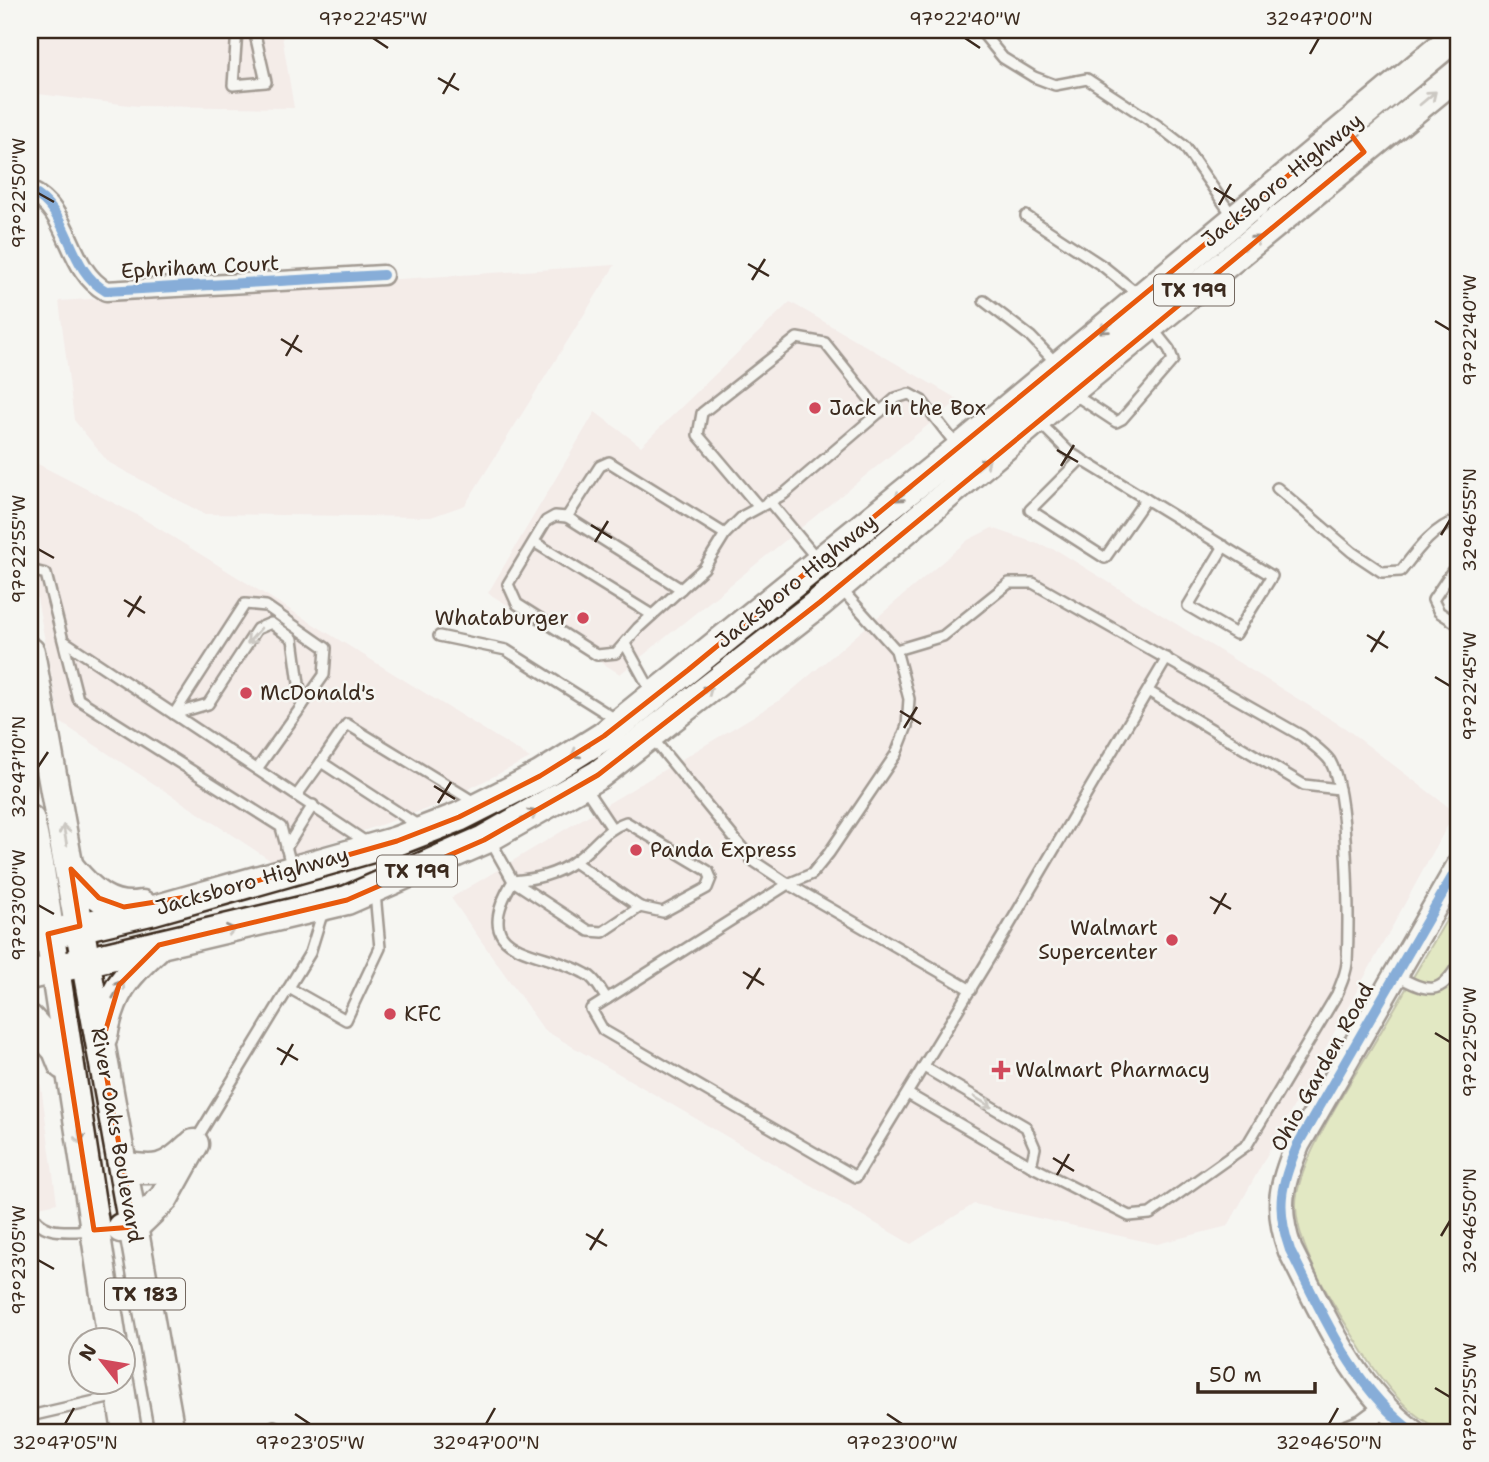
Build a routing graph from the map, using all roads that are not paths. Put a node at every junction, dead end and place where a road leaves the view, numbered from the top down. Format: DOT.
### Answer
graph roads {
  1 [pos="237,30"];
  2 [pos="254,30"];
  3 [pos="980,30"];
  4 [pos="1459,33"];
  5 [pos="1459,73"];
  6 [pos="1346,128"];
  7 [pos="1364,152"];
  8 [pos="30,191"];
  9 [pos="1026,216"];
  10 [pos="1235,219"];
  11 [pos="383,275"];
  12 [pos="1142,297"];
  13 [pos="984,301"];
  14 [pos="1150,326"];
  15 [pos="1058,366"];
  16 [pos="1070,391"];
  17 [pos="880,412"];
  18 [pos="1036,419"];
  19 [pos="960,449"];
  20 [pos="1081,459"];
  21 [pos="1278,488"];
  22 [pos="1146,499"];
  23 [pos="769,501"];
  24 [pos="758,506"];
  25 [pos="567,517"];
  26 [pos="1459,519"];
  27 [pos="725,534"];
  28 [pos="534,542"];
  29 [pos="1224,546"];
  30 [pos="819,561"];
  31 [pos="1459,569"];
  32 [pos="30,570"];
  33 [pos="838,586"];
  34 [pos="681,589"];
  35 [pos="652,615"];
  36 [pos="1459,625"];
  37 [pos="439,636"];
  38 [pos="64,641"];
  39 [pos="625,643"];
  40 [pos="896,650"];
  41 [pos="30,652"];
  42 [pos="1167,658"];
  43 [pos="1148,691"];
  44 [pos="654,696"];
  45 [pos="302,706"];
  46 [pos="174,714"];
  47 [pos="621,722"];
  48 [pos="650,736"];
  49 [pos="321,762"];
  50 [pos="257,769"];
  51 [pos="583,784"];
  52 [pos="1339,789"];
  53 [pos="297,794"];
  54 [pos="313,805"];
  55 [pos="481,806"];
  56 [pos="30,820"];
  57 [pos="611,827"];
  58 [pos="425,830"];
  59 [pos="489,837"];
  60 [pos="385,844"];
  61 [pos="289,859"];
  62 [pos="574,862"];
  63 [pos="39,864"];
  64 [pos="71,869"];
  65 [pos="1457,874"];
  66 [pos="404,877"];
  67 [pos="513,881"];
  68 [pos="788,884"];
  69 [pos="374,889"];
  70 [pos="218,892"];
  71 [pos="30,901"];
  72 [pos="324,906"];
  73 [pos="640,907"];
  74 [pos="79,926"];
  75 [pos="39,936"];
  76 [pos="159,945"];
  77 [pos="83,963"];
  78 [pos="1459,963"];
  79 [pos="42,972"];
  80 [pos="1396,975"];
  81 [pos="289,988"];
  82 [pos="971,990"];
  83 [pos="607,999"];
  84 [pos="30,1020"];
  85 [pos="101,1046"];
  86 [pos="924,1067"];
  87 [pos="73,1093"];
  88 [pos="908,1094"];
  89 [pos="194,1144"];
  90 [pos="123,1166"];
  91 [pos="1031,1166"];
  92 [pos="30,1209"];
  93 [pos="134,1227"];
  94 [pos="94,1230"];
  95 [pos="110,1326"];
  96 [pos="94,1396"];
  97 [pos="121,1396"];
  98 [pos="1385,1407"];
  99 [pos="30,1416"];
  100 [pos="172,1430"];
  101 [pos="127,1432"];
  102 [pos="262,1432"];
  103 [pos="286,1432"];
  104 [pos="1342,1432"];
  105 [pos="1413,1432"];
  1 -- 2 [label="lane"];
  3 -- 10 [label="lane"];
  4 -- 6 [label="main road, Jacksboro Highway / TX 199"];
  7 -- 5 [label="main road, Jacksboro Highway / TX 199, one-way"];
  6 -- 7 [label="main road"];
  6 -- 10 [label="main road, Jacksboro Highway / TX 199"];
  14 -- 7 [label="main road, Jacksboro Highway / TX 199, one-way"];
  8 -- 11 [label="street, Ephriham Court"];
  9 -- 12 [label="lane"];
  10 -- 12 [label="main road, Jacksboro Highway / TX 199"];
  12 -- 15 [label="main road, Jacksboro Highway / TX 199, one-way"];
  13 -- 15 [label="lane"];
  14 -- 16 [label="main road, Jacksboro Highway / TX 199"];
  14 -- 16 [label="lane"];
  15 -- 19 [label="main road, Jacksboro Highway / TX 199"];
  16 -- 18 [label="main road, Jacksboro Highway / TX 199"];
  17 -- 19 [label="lane"];
  17 -- 23 [label="lane"];
  17 -- 24 [label="lane"];
  18 -- 20 [label="lane"];
  33 -- 18 [label="main road, Jacksboro Highway / TX 199, one-way"];
  19 -- 30 [label="main road, Jacksboro Highway / TX 199, one-way"];
  20 -- 22 [label="lane"];
  20 -- 22 [label="lane"];
  21 -- 26 [label="lane"];
  22 -- 29 [label="lane"];
  23 -- 24 [label="lane"];
  23 -- 30 [label="lane"];
  24 -- 27 [label="lane"];
  25 -- 27 [label="lane"];
  25 -- 28 [label="lane"];
  25 -- 34 [label="lane"];
  27 -- 34 [label="lane"];
  28 -- 35 [label="lane"];
  28 -- 39 [label="lane"];
  29 -- 29 [label="lane"];
  30 -- 33 [label="main road"];
  30 -- 44 [label="main road, Jacksboro Highway / TX 199"];
  31 -- 36 [label="lane"];
  32 -- 38 [label="lane"];
  33 -- 40 [label="lane"];
  48 -- 33 [label="main road, Jacksboro Highway / TX 199, one-way"];
  34 -- 35 [label="lane"];
  35 -- 39 [label="lane"];
  37 -- 47 [label="lane"];
  38 -- 46 [label="lane"];
  38 -- 61 [label="lane"];
  39 -- 44 [label="lane"];
  40 -- 42 [label="lane"];
  40 -- 68 [label="lane"];
  64 -- 41 [label="main road, TX 183, one-way"];
  42 -- 43 [label="lane"];
  42 -- 52 [label="lane"];
  43 -- 52 [label="lane"];
  43 -- 82 [label="lane"];
  44 -- 47 [label="main road, Jacksboro Highway / TX 199"];
  45 -- 46 [label="lane, one-way"];
  45 -- 46 [label="lane"];
  45 -- 50 [label="lane"];
  46 -- 50 [label="lane"];
  47 -- 55 [label="main road, Jacksboro Highway / TX 199, one-way"];
  48 -- 51 [label="main road, Jacksboro Highway / TX 199"];
  48 -- 68 [label="lane"];
  49 -- 53 [label="lane"];
  49 -- 55 [label="lane"];
  49 -- 58 [label="lane"];
  50 -- 53 [label="lane"];
  51 -- 57 [label="lane"];
  59 -- 51 [label="main road, Jacksboro Highway / TX 199, one-way"];
  52 -- 91 [label="lane"];
  53 -- 54 [label="lane"];
  54 -- 60 [label="lane"];
  54 -- 61 [label="lane"];
  55 -- 58 [label="main road, Jacksboro Highway / TX 199"];
  56 -- 63 [label="main road, TX 183"];
  57 -- 62 [label="lane"];
  57 -- 73 [label="lane"];
  58 -- 60 [label="main road, Jacksboro Highway / TX 199"];
  59 -- 66 [label="main road, Jacksboro Highway / TX 199"];
  59 -- 67 [label="lane"];
  60 -- 61 [label="main road, Jacksboro Highway / TX 199"];
  60 -- 66 [label="main road"];
  61 -- 70 [label="main road, Jacksboro Highway / TX 199"];
  62 -- 67 [label="lane"];
  62 -- 73 [label="lane"];
  63 -- 71 [label="main road"];
  63 -- 75 [label="main road, TX 183"];
  64 -- 70 [label="main road"];
  64 -- 74 [label="main road, TX 183"];
  65 -- 80 [label="street, Ohio Garden Road"];
  66 -- 69 [label="main road, Jacksboro Highway / TX 199"];
  67 -- 73 [label="lane"];
  67 -- 83 [label="lane"];
  68 -- 82 [label="lane"];
  68 -- 83 [label="lane"];
  69 -- 72 [label="main road, Jacksboro Highway / TX 199"];
  69 -- 81 [label="lane"];
  70 -- 74 [label="main road, Jacksboro Highway / TX 199"];
  76 -- 72 [label="main road, Jacksboro Highway / TX 199, one-way"];
  72 -- 81 [label="lane"];
  74 -- 75 [label="main road, Jacksboro Highway / TX 199"];
  74 -- 77 [label="main road, TX 183"];
  75 -- 79 [label="main road, TX 183"];
  76 -- 77 [label="main road, Jacksboro Highway / TX 199"];
  85 -- 76 [label="main road, one-way"];
  77 -- 79 [label="main road, Jacksboro Highway / TX 199"];
  77 -- 85 [label="main road, River Oaks Boulevard / TX 183"];
  78 -- 80 [label="lane"];
  79 -- 87 [label="main road, River Oaks Boulevard / TX 183"];
  80 -- 98 [label="street, Ohio Garden Road"];
  81 -- 89 [label="lane"];
  82 -- 86 [label="lane"];
  83 -- 88 [label="lane"];
  84 -- 87 [label="main road"];
  85 -- 90 [label="main road, River Oaks Boulevard / TX 183"];
  86 -- 88 [label="lane"];
  86 -- 91 [label="lane, one-way"];
  87 -- 94 [label="main road, River Oaks Boulevard / TX 183, one-way"];
  88 -- 91 [label="lane"];
  89 -- 90 [label="main road"];
  89 -- 93 [label="main road"];
  90 -- 93 [label="main road, River Oaks Boulevard / TX 183"];
  92 -- 94 [label="lane"];
  93 -- 94 [label="main road"];
  93 -- 100 [label="main road, River Oaks Boulevard / TX 183"];
  94 -- 95 [label="main road, River Oaks Boulevard / TX 183"];
  96 -- 99 [label="lane"];
  97 -- 101 [label="main road"];
  98 -- 104 [label="street"];
  98 -- 105 [label="street, Ohio Garden Road"];
  102 -- 103 [label="lane"];
}
